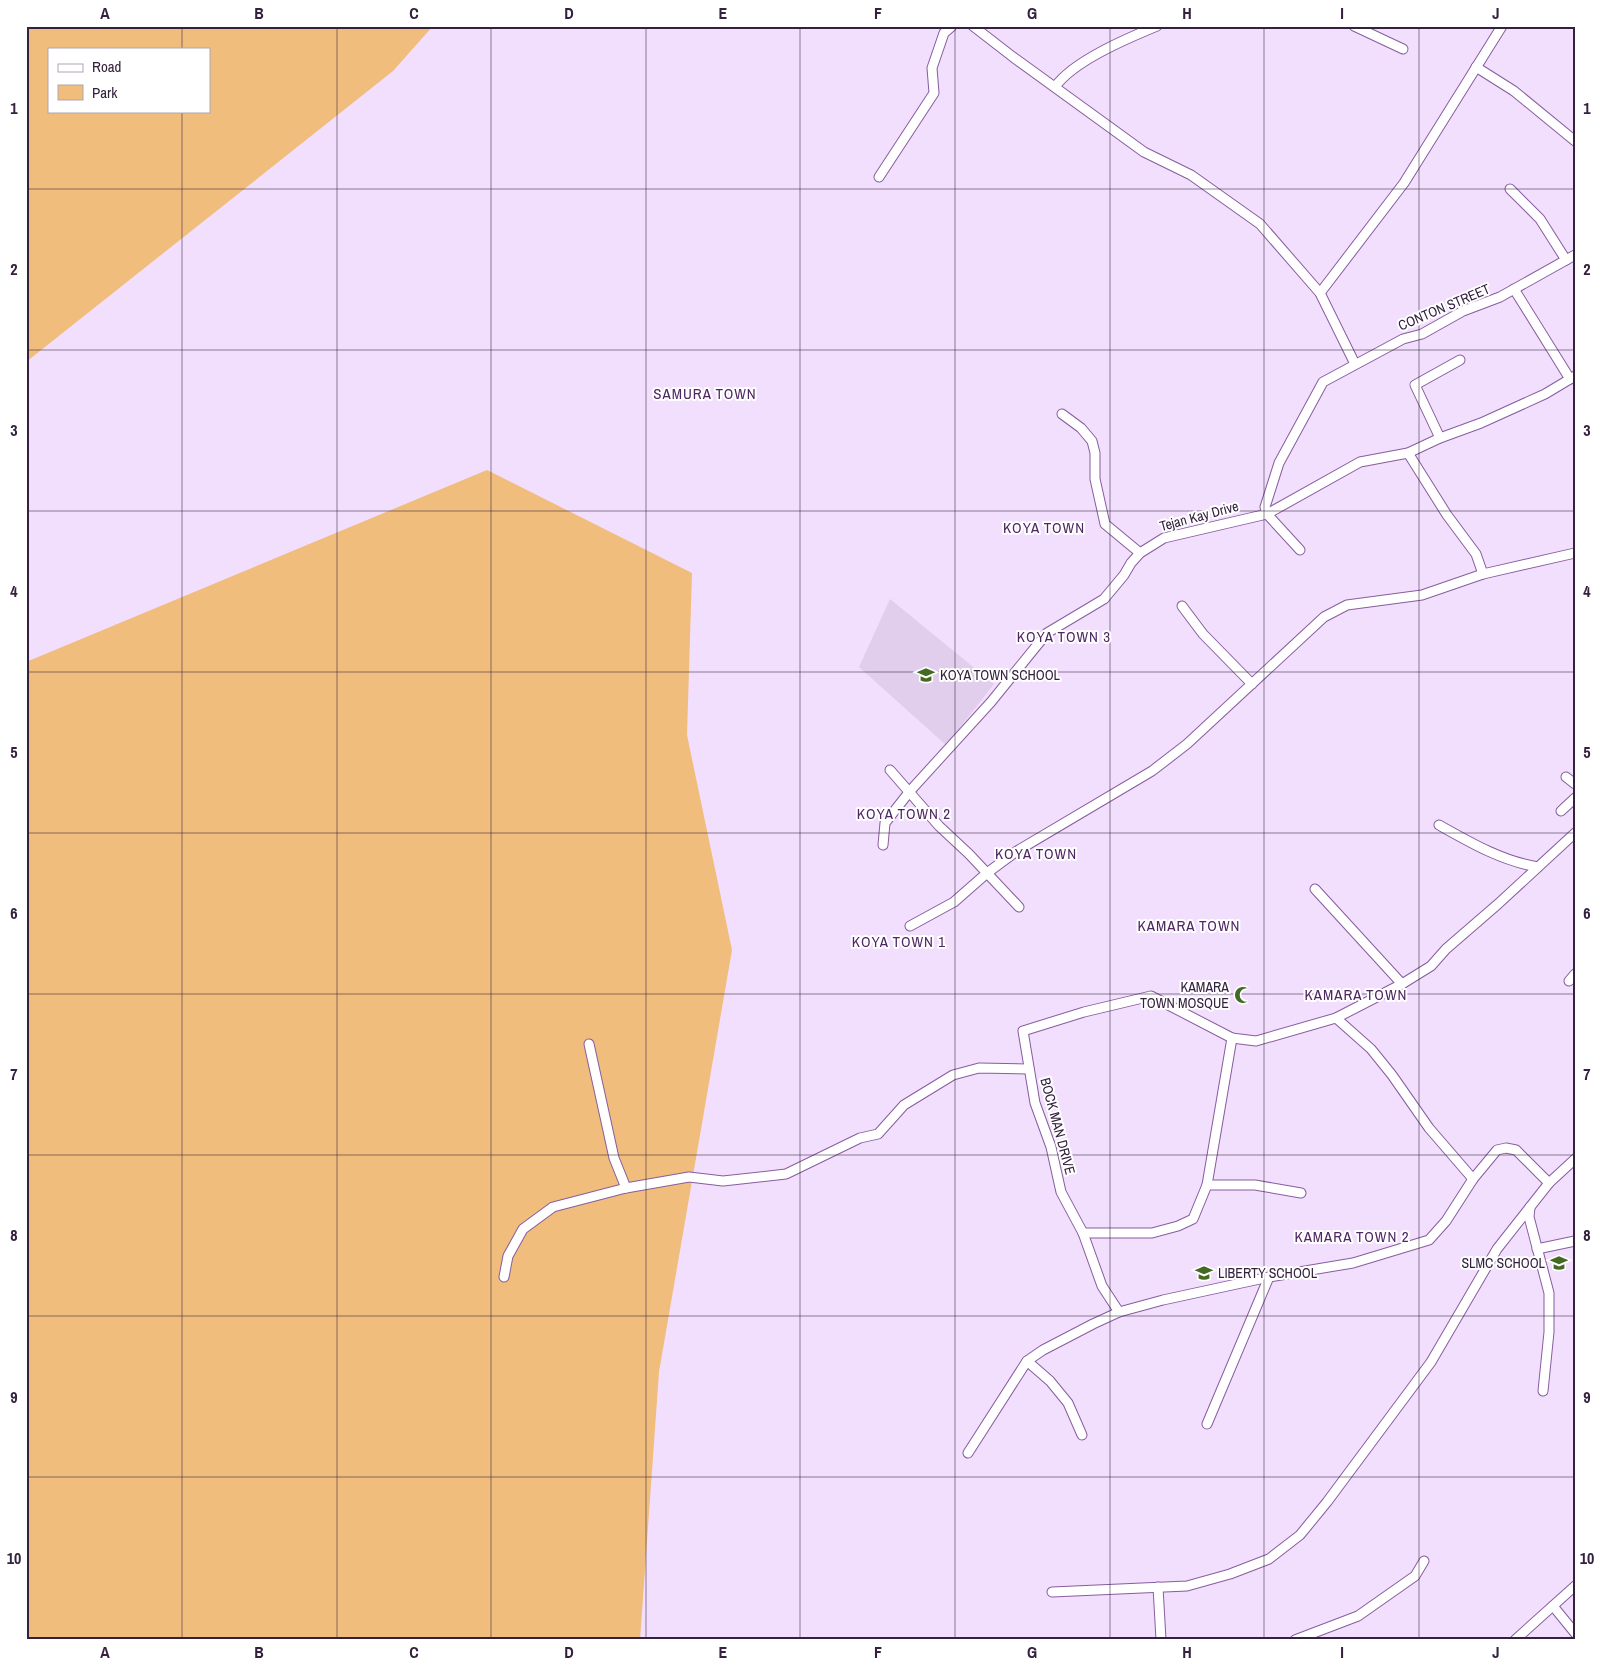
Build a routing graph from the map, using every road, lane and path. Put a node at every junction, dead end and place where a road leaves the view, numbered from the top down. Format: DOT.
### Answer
graph roads {
  1 [pos="952,26"];
  2 [pos="973,26"];
  3 [pos="1157,26"];
  4 [pos="1354,26"];
  5 [pos="1502,26"];
  6 [pos="1403,50"];
  7 [pos="1476,67"];
  8 [pos="1055,87"];
  9 [pos="1575,141"];
  10 [pos="879,177"];
  11 [pos="1510,189"];
  12 [pos="1571,257"];
  13 [pos="1514,289"];
  14 [pos="1320,293"];
  15 [pos="1460,360"];
  16 [pos="1355,364"];
  17 [pos="1572,378"];
  18 [pos="1062,414"];
  19 [pos="1440,438"];
  20 [pos="1408,453"];
  21 [pos="1267,514"];
  22 [pos="1300,550"];
  23 [pos="1140,553"];
  24 [pos="1575,553"];
  25 [pos="1483,574"];
  26 [pos="1182,606"];
  27 [pos="1252,684"];
  28 [pos="890,770"];
  29 [pos="1566,777"];
  30 [pos="1575,784"];
  31 [pos="910,791"];
  32 [pos="1575,798"];
  33 [pos="1561,811"];
  34 [pos="1439,825"];
  35 [pos="1575,833"];
  36 [pos="883,845"];
  37 [pos="1538,867"];
  38 [pos="987,873"];
  39 [pos="1315,889"];
  40 [pos="1019,907"];
  41 [pos="910,926"];
  42 [pos="1575,974"];
  43 [pos="1569,982"];
  44 [pos="1402,984"];
  45 [pos="1336,1018"];
  46 [pos="1232,1038"];
  47 [pos="589,1044"];
  48 [pos="1030,1069"];
  49 [pos="1575,1159"];
  50 [pos="1473,1179"];
  51 [pos="1549,1183"];
  52 [pos="1207,1185"];
  53 [pos="626,1188"];
  54 [pos="1301,1192"];
  55 [pos="1531,1204"];
  56 [pos="1083,1233"];
  57 [pos="1575,1241"];
  58 [pos="1537,1249"];
  59 [pos="1269,1276"];
  60 [pos="504,1277"];
  61 [pos="1119,1312"];
  62 [pos="1027,1361"];
  63 [pos="1543,1391"];
  64 [pos="1207,1424"];
  65 [pos="1082,1435"];
  66 [pos="968,1453"];
  67 [pos="1424,1561"];
  68 [pos="1575,1586"];
  69 [pos="1158,1587"];
  70 [pos="1052,1592"];
  71 [pos="1553,1606"];
  72 [pos="1575,1633"];
  73 [pos="1161,1640"];
  74 [pos="1296,1640"];
  75 [pos="1515,1640"];
  1 -- 10 [label="street"];
  2 -- 8 [label="street"];
  3 -- 8 [label="street"];
  4 -- 6 [label="street"];
  5 -- 7 [label="street"];
  7 -- 9 [label="street"];
  7 -- 14 [label="street"];
  8 -- 14 [label="street"];
  11 -- 12 [label="street"];
  12 -- 13 [label="street, CONTON STREET"];
  13 -- 16 [label="street, CONTON STREET"];
  13 -- 17 [label="street"];
  14 -- 16 [label="street"];
  15 -- 19 [label="street"];
  16 -- 21 [label="street, CONTON STREET"];
  17 -- 19 [label="street, Tejan Kay Drive"];
  18 -- 23 [label="street"];
  19 -- 20 [label="street, Tejan Kay Drive"];
  20 -- 21 [label="street, Tejan Kay Drive"];
  20 -- 25 [label="street"];
  21 -- 22 [label="street"];
  21 -- 23 [label="street, Tejan Kay Drive"];
  23 -- 31 [label="street, Tejan Kay Drive"];
  24 -- 25 [label="street"];
  25 -- 27 [label="street"];
  26 -- 27 [label="street"];
  27 -- 38 [label="street"];
  28 -- 31 [label="street"];
  29 -- 30 [label="street"];
  31 -- 36 [label="street, Tejan Kay Drive"];
  31 -- 38 [label="street"];
  32 -- 33 [label="street"];
  34 -- 37 [label="street"];
  35 -- 37 [label="street"];
  37 -- 44 [label="street"];
  38 -- 40 [label="street"];
  38 -- 41 [label="street"];
  39 -- 44 [label="street"];
  42 -- 43 [label="street"];
  44 -- 45 [label="street"];
  45 -- 46 [label="street, BOCK MAN DRIVE"];
  45 -- 50 [label="street"];
  46 -- 48 [label="street, BOCK MAN DRIVE"];
  46 -- 52 [label="street"];
  47 -- 53 [label="street"];
  48 -- 53 [label="street"];
  48 -- 56 [label="street, BOCK MAN DRIVE"];
  49 -- 51 [label="street"];
  50 -- 51 [label="street"];
  50 -- 59 [label="street"];
  51 -- 55 [label="street"];
  52 -- 54 [label="street"];
  52 -- 56 [label="street"];
  53 -- 60 [label="street"];
  55 -- 58 [label="street"];
  55 -- 69 [label="street"];
  56 -- 61 [label="street, BOCK MAN DRIVE"];
  57 -- 58 [label="street"];
  58 -- 63 [label="street"];
  59 -- 61 [label="street"];
  59 -- 64 [label="street"];
  61 -- 62 [label="street"];
  62 -- 65 [label="street"];
  62 -- 66 [label="street"];
  67 -- 74 [label="street"];
  68 -- 71 [label="street"];
  69 -- 70 [label="street"];
  69 -- 73 [label="street"];
  71 -- 72 [label="street"];
  71 -- 75 [label="street"];
}
